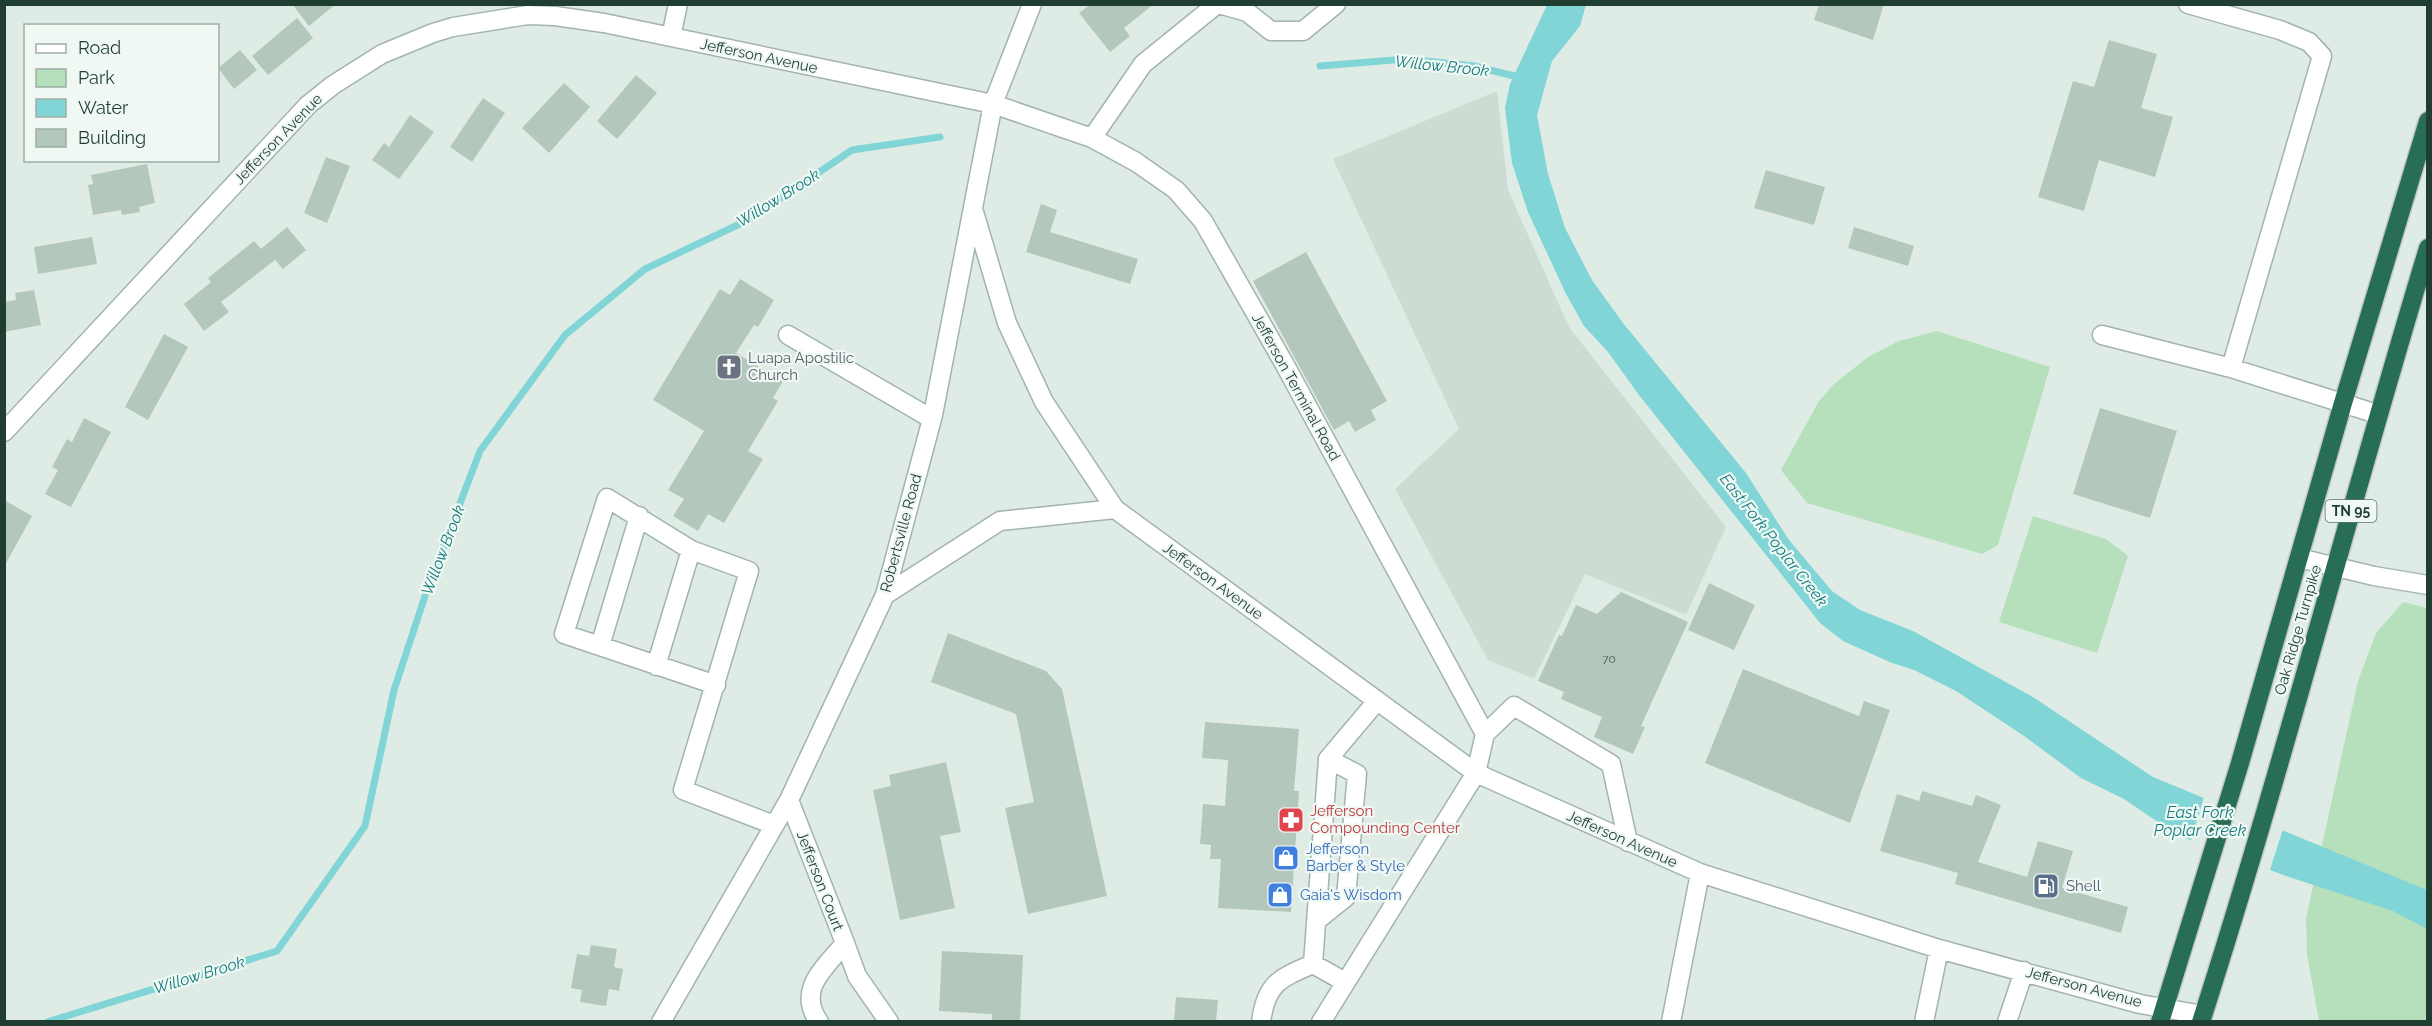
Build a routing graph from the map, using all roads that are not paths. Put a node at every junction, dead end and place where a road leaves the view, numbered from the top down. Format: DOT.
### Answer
graph roads {
  1 [pos="678,4"];
  2 [pos="1032,4"];
  3 [pos="1218,4"];
  4 [pos="1336,4"];
  5 [pos="2188,4"];
  6 [pos="671,37"];
  7 [pos="993,104"];
  8 [pos="2427,121"];
  9 [pos="1092,138"];
  10 [pos="974,212"];
  11 [pos="2427,249"];
  12 [pos="2102,334"];
  13 [pos="788,335"];
  14 [pos="2231,368"];
  15 [pos="2343,403"];
  16 [pos="2377,414"];
  17 [pos="932,419"];
  18 [pos="4,432"];
  19 [pos="1115,509"];
  20 [pos="639,516"];
  21 [pos="691,550"];
  22 [pos="2299,558"];
  23 [pos="2336,565"];
  24 [pos="2427,585"];
  25 [pos="885,595"];
  26 [pos="600,646"];
  27 [pos="656,666"];
  28 [pos="716,686"];
  29 [pos="1377,701"];
  30 [pos="1485,734"];
  31 [pos="1328,759"];
  32 [pos="1476,772"];
  33 [pos="789,800"];
  34 [pos="774,825"];
  35 [pos="1628,842"];
  36 [pos="1700,873"];
  37 [pos="1316,921"];
  38 [pos="845,943"];
  39 [pos="1939,949"];
  40 [pos="1313,964"];
  41 [pos="2024,971"];
  42 [pos="1345,982"];
  43 [pos="2162,1015"];
  44 [pos="2202,1018"];
  45 [pos="661,1022"];
  46 [pos="819,1022"];
  47 [pos="888,1022"];
  48 [pos="1261,1022"];
  49 [pos="1321,1022"];
  50 [pos="1671,1022"];
  51 [pos="1924,1022"];
  52 [pos="2007,1022"];
  1 -- 6 [label="street"];
  2 -- 7 [label="street, Robertsville Road"];
  3 -- 4 [label="street"];
  3 -- 9 [label="street"];
  5 -- 14 [label="street"];
  6 -- 7 [label="street, Jefferson Avenue"];
  6 -- 18 [label="street, Jefferson Avenue"];
  7 -- 9 [label="street, Jefferson Terminal Road"];
  7 -- 10 [label="street, Robertsville Road"];
  8 -- 15 [label="highway"];
  9 -- 30 [label="street, Jefferson Terminal Road"];
  10 -- 17 [label="street, Robertsville Road"];
  10 -- 19 [label="street, Jefferson Avenue"];
  11 -- 16 [label="highway, Oak Ridge Turnpike / TN 95"];
  12 -- 14 [label="street"];
  13 -- 17 [label="street"];
  14 -- 15 [label="street"];
  15 -- 16 [label="street"];
  15 -- 22 [label="highway"];
  16 -- 23 [label="highway, Oak Ridge Turnpike / TN 95"];
  17 -- 25 [label="street, Robertsville Road"];
  19 -- 25 [label="street"];
  19 -- 29 [label="street, Jefferson Avenue"];
  20 -- 21 [label="street"];
  20 -- 26 [label="street"];
  20 -- 26 [label="street"];
  21 -- 27 [label="street"];
  21 -- 28 [label="street"];
  22 -- 23 [label="street"];
  22 -- 43 [label="highway"];
  23 -- 24 [label="street"];
  23 -- 44 [label="highway, Oak Ridge Turnpike / TN 95"];
  25 -- 33 [label="street, Robertsville Road"];
  26 -- 27 [label="street"];
  27 -- 28 [label="street"];
  28 -- 34 [label="street"];
  29 -- 31 [label="street"];
  29 -- 32 [label="street, Jefferson Avenue"];
  30 -- 32 [label="street"];
  30 -- 35 [label="street"];
  31 -- 37 [label="street"];
  31 -- 37 [label="street"];
  32 -- 35 [label="street, Jefferson Avenue"];
  32 -- 42 [label="street"];
  33 -- 34 [label="street, Robertsville Road"];
  33 -- 38 [label="street, Jefferson Court"];
  34 -- 45 [label="street, Robertsville Road"];
  35 -- 36 [label="street, Jefferson Avenue"];
  36 -- 39 [label="street, Jefferson Avenue"];
  36 -- 50 [label="street"];
  37 -- 40 [label="street"];
  38 -- 46 [label="street, Jefferson Court"];
  38 -- 47 [label="street"];
  39 -- 41 [label="street, Jefferson Avenue"];
  39 -- 51 [label="street"];
  40 -- 42 [label="street"];
  40 -- 48 [label="street"];
  41 -- 43 [label="street, Jefferson Avenue"];
  41 -- 52 [label="street"];
  42 -- 49 [label="street"];
  43 -- 44 [label="street, Jefferson Avenue"];
}
